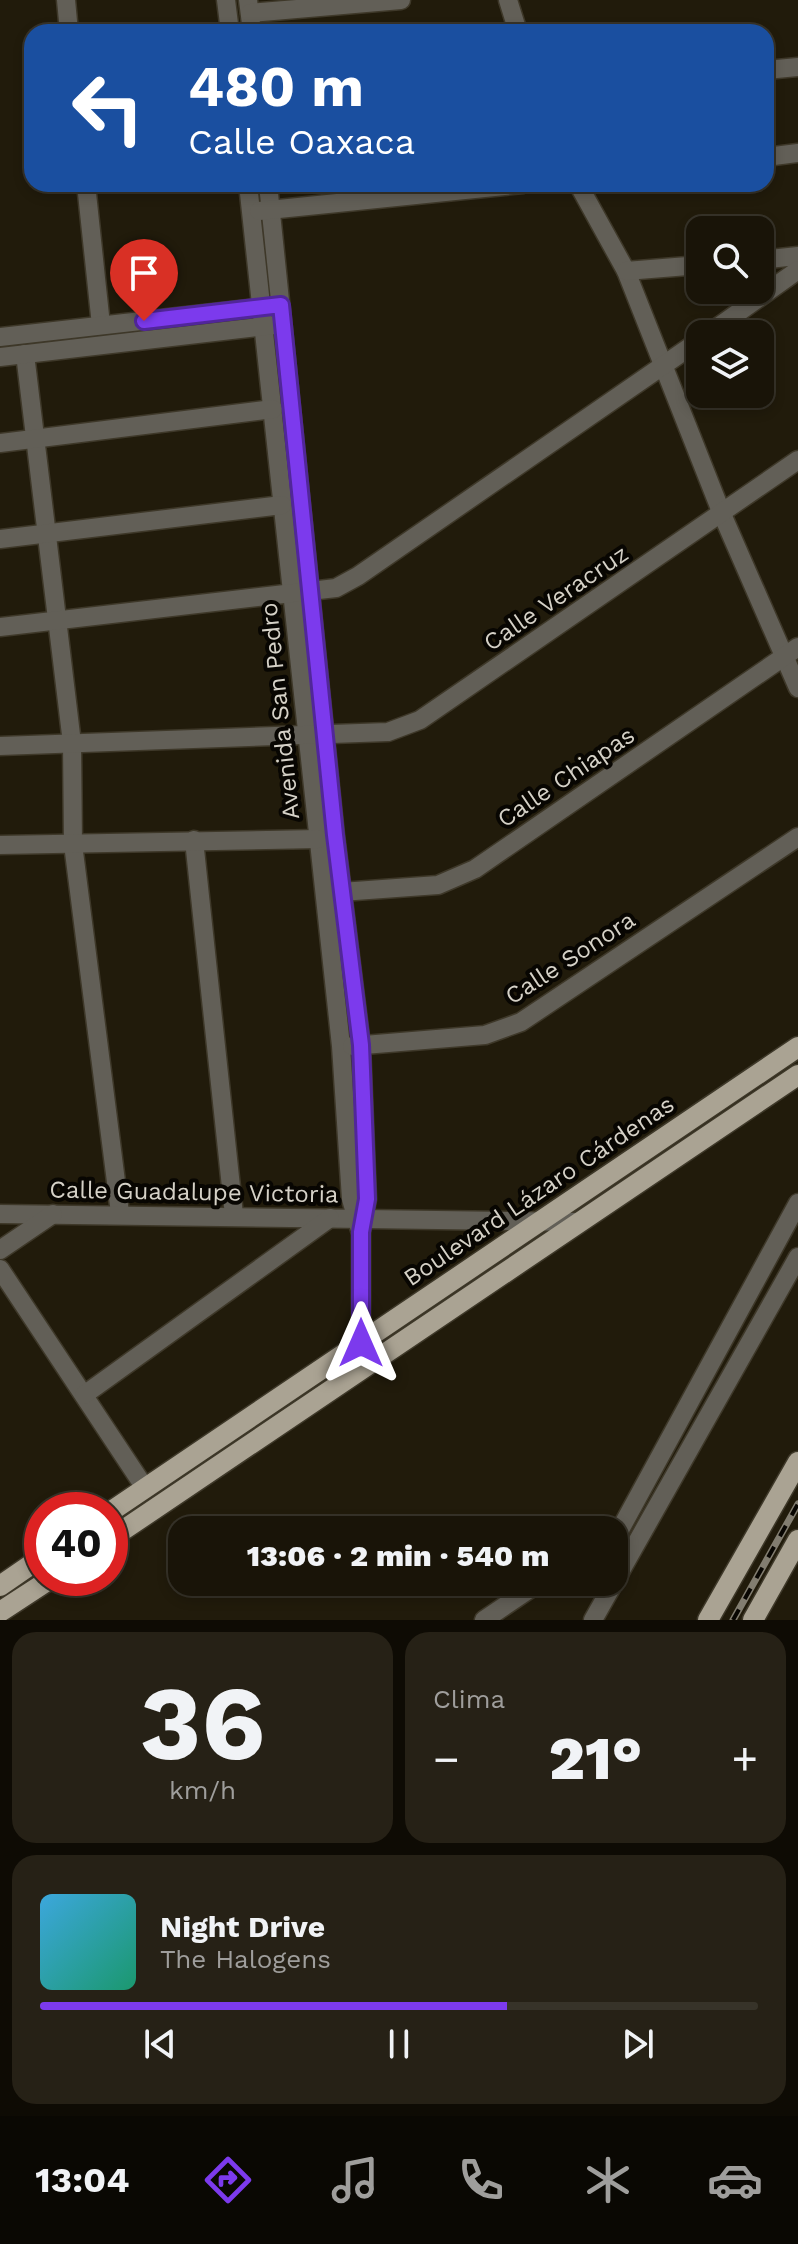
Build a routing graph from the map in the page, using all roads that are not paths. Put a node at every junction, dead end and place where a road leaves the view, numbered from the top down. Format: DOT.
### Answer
graph roads {
  1 [pos="66,0"];
  2 [pos="226,0"];
  3 [pos="401,0"];
  4 [pos="508,0"];
  5 [pos="249,6"];
  6 [pos="68,24"];
  7 [pos="229,24"];
  8 [pos="516,24"];
  9 [pos="798,67"];
  10 [pos="774,69"];
  11 [pos="798,153"];
  12 [pos="774,156"];
  13 [pos="87,192"];
  14 [pos="249,192"];
  15 [pos="269,192"];
  16 [pos="445,192"];
  17 [pos="582,192"];
  18 [pos="271,210"];
  19 [pos="251,212"];
  20 [pos="798,256"];
  21 [pos="774,259"];
  22 [pos="686,266"];
  23 [pos="798,270"];
  24 [pos="626,271"];
  25 [pos="272,316"];
  26 [pos="728,320"];
  27 [pos="101,325"];
  28 [pos="0,337"];
  29 [pos="686,350"];
  30 [pos="25,354"];
  31 [pos="0,357"];
  32 [pos="662,367"];
  33 [pos="273,409"];
  34 [pos="35,438"];
  35 [pos="0,443"];
  36 [pos="798,460"];
  37 [pos="282,505"];
  38 [pos="722,514"];
  39 [pos="47,533"];
  40 [pos="0,539"];
  41 [pos="301,594"];
  42 [pos="57,619"];
  43 [pos="0,627"];
  44 [pos="791,652"];
  45 [pos="798,688"];
  46 [pos="316,736"];
  47 [pos="72,743"];
  48 [pos="0,746"];
  49 [pos="798,837"];
  50 [pos="318,839"];
  51 [pos="194,840"];
  52 [pos="73,844"];
  53 [pos="0,845"];
  54 [pos="341,892"];
  55 [pos="361,1045"];
  56 [pos="341,1046"];
  57 [pos="798,1047"];
  58 [pos="798,1075"];
  59 [pos="798,1203"];
  60 [pos="120,1213"];
  61 [pos="0,1214"];
  62 [pos="53,1214"];
  63 [pos="234,1215"];
  64 [pos="330,1218"];
  65 [pos="544,1219"];
  66 [pos="579,1222"];
  67 [pos="360,1223"];
  68 [pos="0,1250"];
  69 [pos="798,1257"];
  70 [pos="0,1269"];
  71 [pos="731,1322"];
  72 [pos="754,1336"];
  73 [pos="361,1343"];
  74 [pos="362,1371"];
  75 [pos="84,1395"];
  76 [pos="798,1462"];
  77 [pos="145,1488"];
  78 [pos="128,1500"];
  79 [pos="626,1516"];
  80 [pos="128,1527"];
  81 [pos="628,1533"];
  82 [pos="641,1536"];
  83 [pos="798,1540"];
  84 [pos="24,1569"];
  85 [pos="0,1586"];
  86 [pos="24,1596"];
  87 [pos="519,1596"];
  88 [pos="0,1612"];
  89 [pos="484,1620"];
  90 [pos="593,1620"];
  91 [pos="708,1620"];
  92 [pos="753,1620"];
  1 -- 6 [label="street"];
  2 -- 7 [label="street"];
  3 -- 5 [label="street"];
  4 -- 8 [label="street"];
  9 -- 10 [label="street"];
  11 -- 12 [label="street"];
  13 -- 27 [label="street"];
  14 -- 19 [label="street, Avenida San Pedro"];
  15 -- 18 [label="street, Avenida San Pedro"];
  16 -- 18 [label="street"];
  17 -- 24 [label="street"];
  18 -- 19 [label="street"];
  18 -- 25 [label="street, Avenida San Pedro"];
  19 -- 25 [label="street, Avenida San Pedro"];
  20 -- 21 [label="street"];
  22 -- 24 [label="street"];
  23 -- 26 [label="street"];
  24 -- 32 [label="street"];
  25 -- 27 [label="street"];
  25 -- 30 [label="street"];
  25 -- 33 [label="street, Avenida San Pedro"];
  25 -- 41 [label="street, Avenida San Pedro"];
  27 -- 28 [label="street"];
  29 -- 32 [label="street"];
  30 -- 31 [label="street"];
  30 -- 34 [label="street"];
  32 -- 38 [label="street"];
  32 -- 41 [label="street"];
  33 -- 34 [label="street"];
  33 -- 37 [label="street, Avenida San Pedro"];
  34 -- 35 [label="street"];
  34 -- 39 [label="street"];
  36 -- 38 [label="street, Calle Veracruz"];
  37 -- 39 [label="street"];
  37 -- 41 [label="street, Avenida San Pedro"];
  38 -- 44 [label="street"];
  38 -- 46 [label="street, Calle Veracruz"];
  39 -- 40 [label="street"];
  39 -- 42 [label="street"];
  41 -- 42 [label="street"];
  41 -- 46 [label="street, Avenida San Pedro"];
  42 -- 43 [label="street"];
  42 -- 47 [label="street"];
  44 -- 45 [label="street"];
  44 -- 54 [label="street, Calle Chiapas"];
  46 -- 47 [label="street, Calle Veracruz"];
  46 -- 50 [label="street, Avenida San Pedro"];
  46 -- 54 [label="street, Avenida San Pedro"];
  47 -- 48 [label="street, Calle Veracruz"];
  47 -- 52 [label="street"];
  49 -- 55 [label="street, Calle Sonora"];
  50 -- 51 [label="street"];
  50 -- 56 [label="street, Avenida San Pedro"];
  51 -- 52 [label="street"];
  51 -- 63 [label="street"];
  52 -- 53 [label="street"];
  52 -- 60 [label="street"];
  54 -- 55 [label="street, Avenida San Pedro"];
  55 -- 56 [label="street, Calle Sonora"];
  55 -- 67 [label="street, Avenida San Pedro"];
  56 -- 67 [label="street, Avenida San Pedro"];
  57 -- 65 [label="main road, Boulevard Lázaro Cárdenas"];
  58 -- 66 [label="main road, Boulevard Lázaro Cárdenas"];
  59 -- 71 [label="street"];
  60 -- 62 [label="street, Calle Guadalupe Victoria"];
  60 -- 63 [label="street, Calle Guadalupe Victoria"];
  61 -- 62 [label="street, Calle Guadalupe Victoria"];
  62 -- 68 [label="street"];
  63 -- 64 [label="street, Calle Guadalupe Victoria"];
  64 -- 67 [label="street, Calle Guadalupe Victoria"];
  64 -- 75 [label="street"];
  65 -- 66 [label="street, Calle Guadalupe Victoria"];
  65 -- 67 [label="street, Calle Guadalupe Victoria"];
  65 -- 73 [label="main road, Boulevard Lázaro Cárdenas"];
  66 -- 74 [label="main road, Boulevard Lázaro Cárdenas"];
  67 -- 73 [label="street, Avenida San Pedro"];
  69 -- 72 [label="street"];
  70 -- 75 [label="street"];
  71 -- 72 [label="street"];
  71 -- 79 [label="street"];
  72 -- 82 [label="street"];
  73 -- 74 [label="street, Avenida San Pedro"];
  73 -- 77 [label="main road, Boulevard Lázaro Cárdenas"];
  74 -- 80 [label="main road, Boulevard Lázaro Cárdenas"];
  75 -- 77 [label="street"];
  76 -- 91 [label="main road"];
  77 -- 78 [label="main road, Boulevard Lázaro Cárdenas"];
  81 -- 82 [label="street"];
  82 -- 90 [label="street"];
  83 -- 92 [label="main road"];
  84 -- 85 [label="main road"];
  86 -- 88 [label="main road"];
  87 -- 89 [label="street"];
}
